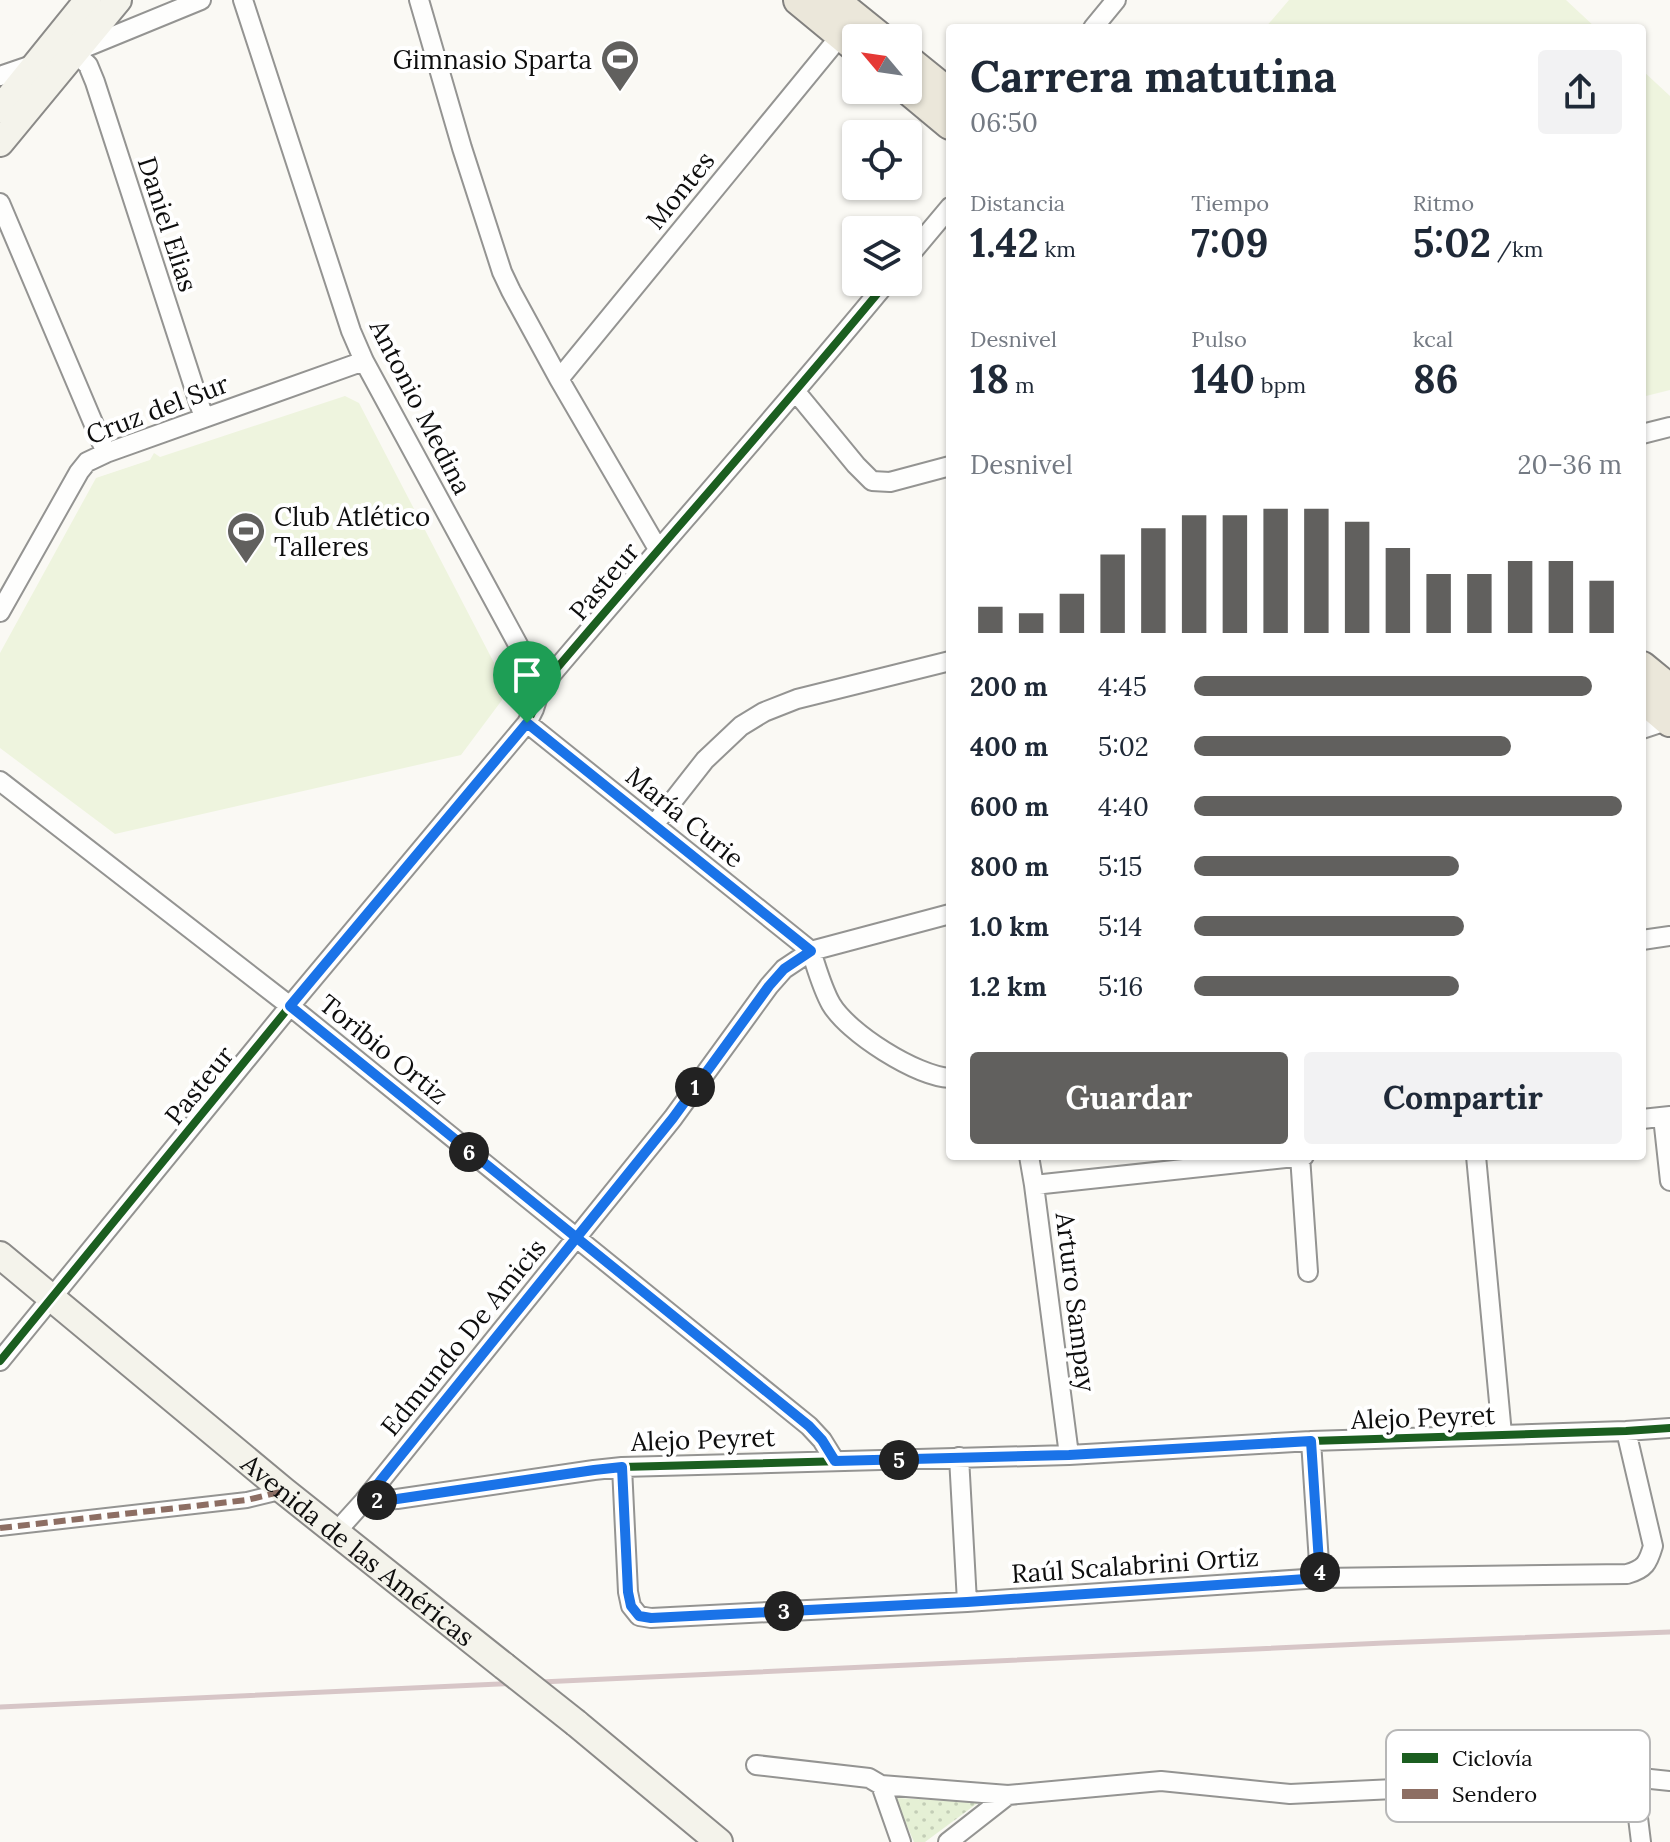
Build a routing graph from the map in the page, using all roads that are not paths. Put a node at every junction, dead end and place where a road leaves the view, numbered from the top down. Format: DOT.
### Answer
graph roads {
  1 [pos="88,0"];
  2 [pos="118,0"];
  3 [pos="201,0"];
  4 [pos="243,0"];
  5 [pos="419,0"];
  6 [pos="799,0"];
  7 [pos="833,0"];
  8 [pos="1110,2"];
  9 [pos="863,24"];
  10 [pos="1096,24"];
  11 [pos="842,36"];
  12 [pos="842,48"];
  13 [pos="74,52"];
  14 [pos="36,64"];
  15 [pos="922,72"];
  16 [pos="0,76"];
  17 [pos="946,92"];
  18 [pos="922,101"];
  19 [pos="0,109"];
  20 [pos="946,121"];
  21 [pos="0,143"];
  22 [pos="0,203"];
  23 [pos="946,212"];
  24 [pos="922,240"];
  25 [pos="875,296"];
  26 [pos="364,361"];
  27 [pos="559,379"];
  28 [pos="796,392"];
  29 [pos="204,418"];
  30 [pos="1670,427"];
  31 [pos="1646,433"];
  32 [pos="106,453"];
  33 [pos="946,467"];
  34 [pos="658,549"];
  35 [pos="0,612"];
  36 [pos="946,662"];
  37 [pos="1646,670"];
  38 [pos="541,687"];
  39 [pos="1670,690"];
  40 [pos="1646,700"];
  41 [pos="1670,721"];
  42 [pos="527,723"];
  43 [pos="1646,728"];
  44 [pos="0,781"];
  45 [pos="654,825"];
  46 [pos="946,915"];
  47 [pos="1670,936"];
  48 [pos="1646,939"];
  49 [pos="811,951"];
  50 [pos="290,1006"];
  51 [pos="946,1077"];
  52 [pos="1666,1116"];
  53 [pos="1646,1118"];
  54 [pos="1030,1160"];
  55 [pos="1265,1160"];
  56 [pos="1302,1160"];
  57 [pos="1476,1160"];
  58 [pos="1670,1181"];
  59 [pos="1034,1185"];
  60 [pos="576,1238"];
  61 [pos="0,1255"];
  62 [pos="1308,1272"];
  63 [pos="51,1297"];
  64 [pos="0,1361"];
  65 [pos="1670,1428"];
  66 [pos="1626,1431"];
  67 [pos="1502,1434"];
  68 [pos="1311,1441"];
  69 [pos="1069,1455"];
  70 [pos="959,1457"];
  71 [pos="835,1461"];
  72 [pos="622,1467"];
  73 [pos="284,1491"];
  74 [pos="364,1501"];
  75 [pos="0,1528"];
  76 [pos="336,1532"];
  77 [pos="1320,1578"];
  78 [pos="967,1602"];
  79 [pos="756,1765"];
  80 [pos="1650,1779"];
  81 [pos="1670,1781"];
  82 [pos="881,1785"];
  83 [pos="1386,1789"];
  84 [pos="1008,1795"];
  85 [pos="1639,1822"];
  86 [pos="712,1840"];
  87 [pos="901,1842"];
  88 [pos="948,1842"];
  89 [pos="1641,1842"];
  1 -- 14 [label="main road"];
  2 -- 13 [label="main road"];
  3 -- 13 [label="street"];
  4 -- 26 [label="street, Antonio Medina"];
  5 -- 27 [label="street"];
  6 -- 11 [label="main road"];
  7 -- 9 [label="main road"];
  8 -- 10 [label="street"];
  12 -- 27 [label="street, Montes"];
  13 -- 14 [label="street"];
  13 -- 21 [label="main road"];
  13 -- 29 [label="street, Daniel Elias"];
  14 -- 16 [label="street"];
  14 -- 19 [label="main road"];
  15 -- 17 [label="main road"];
  18 -- 20 [label="main road"];
  22 -- 32 [label="street"];
  23 -- 24 [label="street"];
  25 -- 28 [label="street, Pasteur"];
  26 -- 29 [label="street, Cruz del Sur"];
  26 -- 38 [label="street, Antonio Medina"];
  27 -- 34 [label="street"];
  28 -- 33 [label="street"];
  28 -- 34 [label="street, Pasteur"];
  29 -- 32 [label="street, Cruz del Sur"];
  30 -- 31 [label="street"];
  32 -- 35 [label="street, Cruz del Sur"];
  34 -- 38 [label="street, Pasteur"];
  36 -- 45 [label="street"];
  37 -- 39 [label="main road"];
  38 -- 42 [label="street, Pasteur"];
  40 -- 41 [label="main road"];
  41 -- 43 [label="street"];
  42 -- 45 [label="street, María Curie"];
  42 -- 50 [label="street, Pasteur"];
  44 -- 50 [label="street, Toribio Ortiz"];
  45 -- 49 [label="street, María Curie"];
  46 -- 49 [label="street, Edmundo De Amicis"];
  47 -- 48 [label="street"];
  49 -- 51 [label="street"];
  49 -- 60 [label="street, Edmundo De Amicis"];
  50 -- 60 [label="street, Toribio Ortiz"];
  50 -- 63 [label="street, Pasteur"];
  52 -- 53 [label="street"];
  52 -- 58 [label="street"];
  54 -- 59 [label="street, Arturo Sampay"];
  55 -- 59 [label="street"];
  56 -- 62 [label="street"];
  57 -- 67 [label="street"];
  59 -- 69 [label="street, Arturo Sampay"];
  60 -- 71 [label="street, Toribio Ortiz"];
  60 -- 74 [label="street, Edmundo De Amicis"];
  61 -- 63 [label="main road, Avenida de las Américas"];
  63 -- 64 [label="street, Pasteur"];
  63 -- 73 [label="main road, Avenida de las Américas"];
  65 -- 66 [label="street, Alejo Peyret"];
  66 -- 67 [label="street, Alejo Peyret"];
  66 -- 77 [label="street, Raúl Scalabrini Ortiz"];
  67 -- 68 [label="street, Alejo Peyret"];
  68 -- 69 [label="street, Alejo Peyret"];
  68 -- 77 [label="street"];
  69 -- 70 [label="street, Alejo Peyret"];
  70 -- 71 [label="street, Alejo Peyret"];
  70 -- 78 [label="street"];
  71 -- 72 [label="street, Alejo Peyret"];
  72 -- 74 [label="street, Alejo Peyret"];
  72 -- 78 [label="street, Raúl Scalabrini Ortiz"];
  73 -- 75 [label="street"];
  73 -- 76 [label="main road, Avenida de las Américas"];
  74 -- 76 [label="street, Edmundo De Amicis"];
  76 -- 86 [label="main road, Avenida de las Américas, bridge"];
  77 -- 78 [label="street, Raúl Scalabrini Ortiz"];
  79 -- 82 [label="street"];
  80 -- 81 [label="street"];
  82 -- 84 [label="street"];
  82 -- 87 [label="street"];
  83 -- 84 [label="street"];
  84 -- 88 [label="street"];
  85 -- 89 [label="street"];
}
